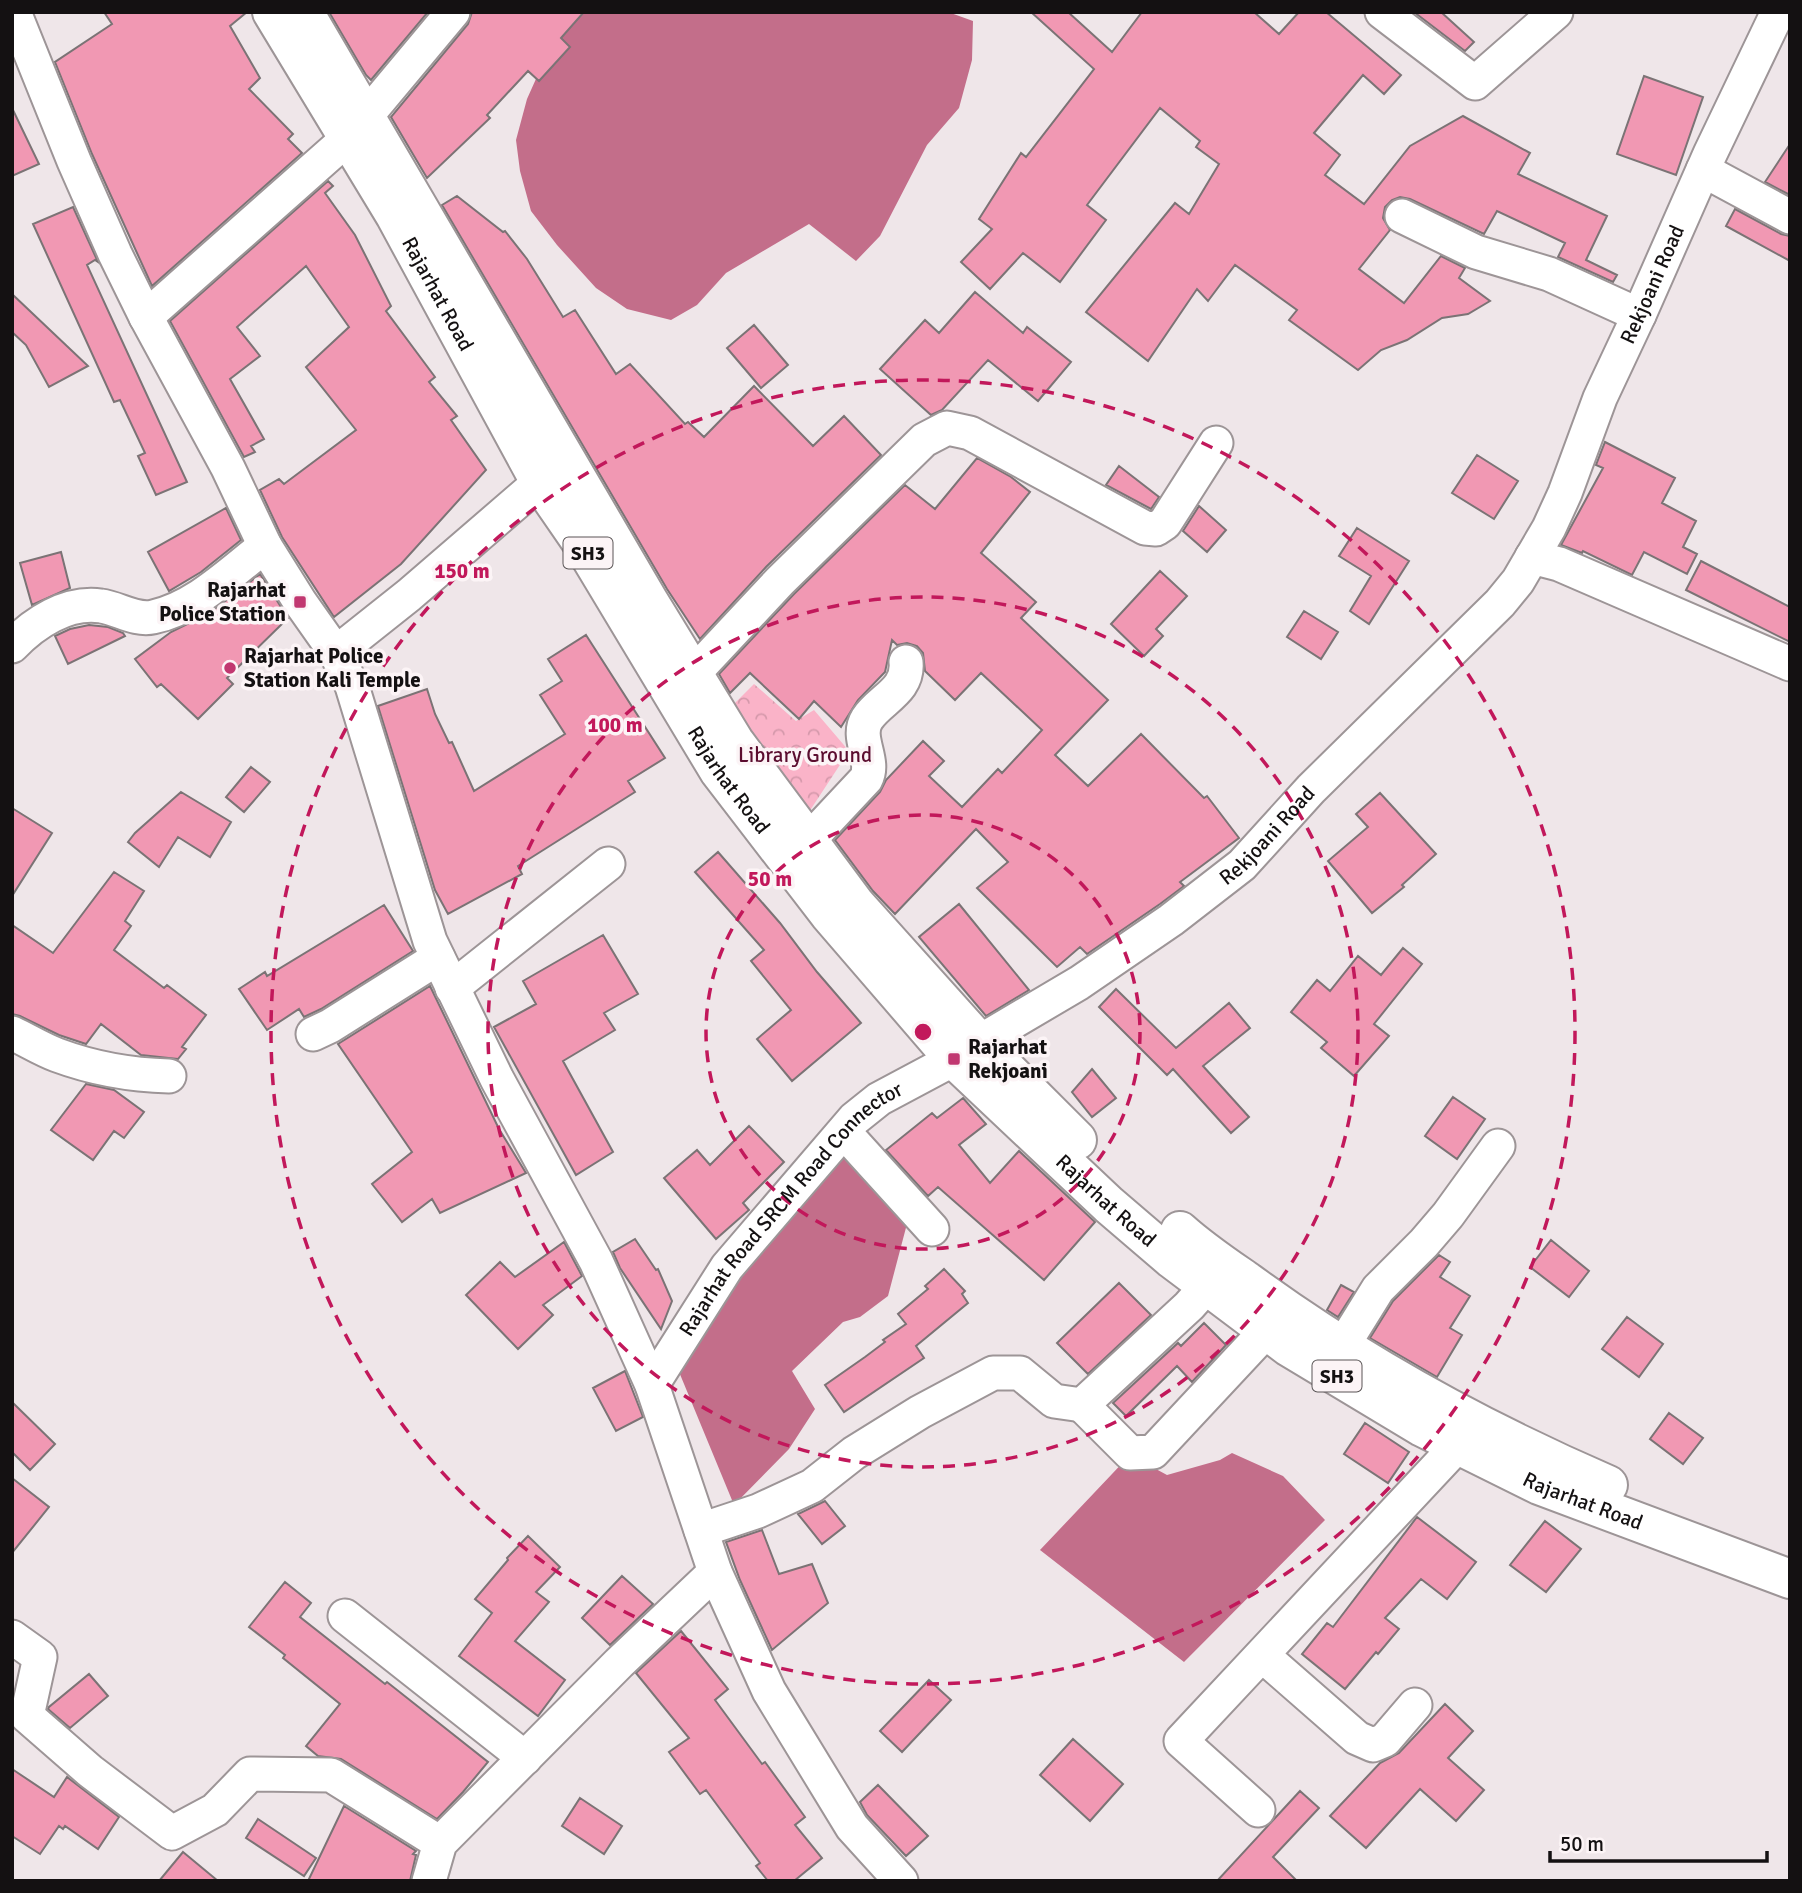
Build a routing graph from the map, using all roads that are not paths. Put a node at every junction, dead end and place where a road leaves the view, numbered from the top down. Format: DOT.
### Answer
graph roads {
  1 [pos="13,12"];
  2 [pos="272,12"];
  3 [pos="304,12"];
  4 [pos="453,12"];
  5 [pos="1382,12"];
  6 [pos="1556,12"];
  7 [pos="1778,12"];
  8 [pos="356,127"];
  9 [pos="1703,170"];
  10 [pos="1402,216"];
  11 [pos="1790,217"];
  12 [pos="1639,314"];
  13 [pos="146,317"];
  14 [pos="1216,443"];
  15 [pos="540,482"];
  16 [pos="265,546"];
  17 [pos="1532,557"];
  18 [pos="12,646"];
  19 [pos="336,653"];
  20 [pos="906,662"];
  21 [pos="1790,664"];
  22 [pos="694,673"];
  23 [pos="808,841"];
  24 [pos="608,864"];
  25 [pos="438,958"];
  26 [pos="452,988"];
  27 [pos="12,1033"];
  28 [pos="313,1034"];
  29 [pos="966,1051"];
  30 [pos="169,1076"];
  31 [pos="844,1132"];
  32 [pos="1498,1146"];
  33 [pos="932,1229"];
  34 [pos="1207,1286"];
  35 [pos="1266,1331"];
  36 [pos="1342,1347"];
  37 [pos="652,1385"];
  38 [pos="1082,1405"];
  39 [pos="1458,1445"];
  40 [pos="701,1530"];
  41 [pos="1790,1555"];
  42 [pos="715,1572"];
  43 [pos="1790,1579"];
  44 [pos="345,1616"];
  45 [pos="12,1637"];
  46 [pos="1262,1655"];
  47 [pos="1415,1705"];
  48 [pos="525,1758"];
  49 [pos="1258,1810"];
  50 [pos="440,1843"];
  51 [pos="429,1881"];
  52 [pos="901,1881"];
  1 -- 13 [label="street"];
  2 -- 8 [label="main road, Rajarhat Road / SH3"];
  3 -- 8 [label="main road, Rajarhat Road / SH3"];
  4 -- 8 [label="street"];
  5 -- 6 [label="street"];
  7 -- 9 [label="street, Rekjoani Road"];
  8 -- 13 [label="street"];
  8 -- 15 [label="main road, Rajarhat Road / SH3"];
  8 -- 22 [label="main road, Rajarhat Road / SH3"];
  9 -- 11 [label="street"];
  9 -- 12 [label="street, Rekjoani Road"];
  10 -- 12 [label="street"];
  12 -- 17 [label="street, Rekjoani Road"];
  13 -- 16 [label="street"];
  14 -- 22 [label="street"];
  15 -- 19 [label="street"];
  15 -- 29 [label="main road, Rajarhat Road / SH3"];
  16 -- 18 [label="street"];
  16 -- 19 [label="street"];
  17 -- 21 [label="street"];
  17 -- 29 [label="street, Rekjoani Road"];
  19 -- 25 [label="street"];
  20 -- 23 [label="street"];
  22 -- 23 [label="main road, Rajarhat Road / SH3"];
  23 -- 29 [label="main road, Rajarhat Road / SH3"];
  24 -- 26 [label="street"];
  25 -- 26 [label="street"];
  25 -- 28 [label="street"];
  26 -- 37 [label="street"];
  27 -- 30 [label="street"];
  29 -- 31 [label="street, Rajarhat Road SRCM Road Connector"];
  29 -- 34 [label="main road, Rajarhat Road / SH3"];
  29 -- 36 [label="main road, Rajarhat Road / SH3"];
  31 -- 33 [label="street"];
  31 -- 37 [label="street, Rajarhat Road SRCM Road Connector"];
  32 -- 36 [label="street"];
  34 -- 35 [label="main road, Rajarhat Road / SH3"];
  34 -- 38 [label="street"];
  35 -- 38 [label="street"];
  35 -- 39 [label="main road, Rajarhat Road / SH3"];
  36 -- 41 [label="main road, Rajarhat Road / SH3"];
  37 -- 40 [label="street"];
  38 -- 40 [label="street"];
  39 -- 43 [label="main road, Rajarhat Road / SH3"];
  39 -- 46 [label="street"];
  40 -- 42 [label="street"];
  42 -- 48 [label="street"];
  42 -- 52 [label="street"];
  44 -- 48 [label="street"];
  45 -- 50 [label="street"];
  46 -- 47 [label="street"];
  46 -- 49 [label="street"];
  48 -- 50 [label="street"];
  50 -- 51 [label="street"];
}
